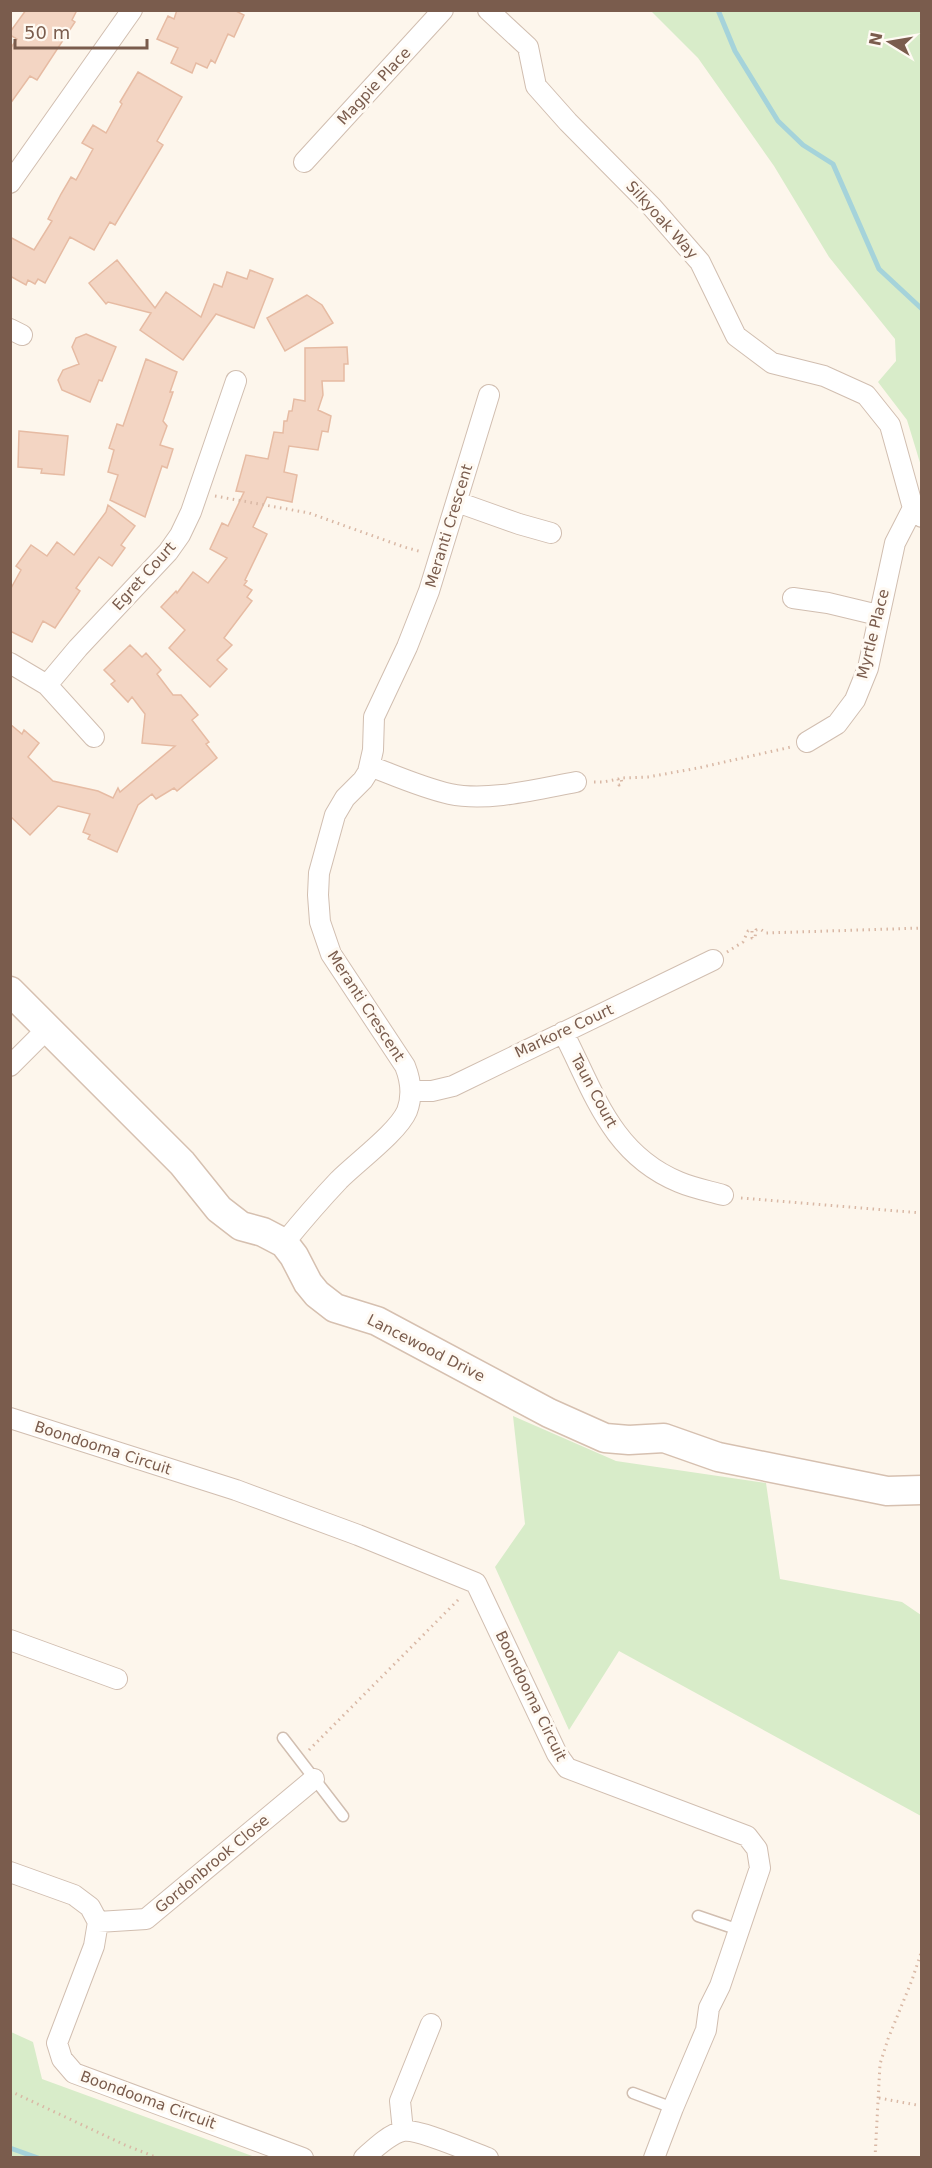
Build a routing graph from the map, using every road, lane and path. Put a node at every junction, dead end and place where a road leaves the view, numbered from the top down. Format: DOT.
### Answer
graph roads {
  1 [pos="132,10"];
  2 [pos="443,10"];
  3 [pos="488,10"];
  4 [pos="304,162"];
  5 [pos="10,183"];
  6 [pos="236,381"];
  7 [pos="489,395"];
  8 [pos="198,490"];
  9 [pos="457,502"];
  10 [pos="917,512"];
  11 [pos="551,533"];
  12 [pos="441,556"];
  13 [pos="792,598"];
  14 [pos="878,615"];
  15 [pos="10,663"];
  16 [pos="47,686"];
  17 [pos="94,737"];
  18 [pos="807,742"];
  19 [pos="370,766"];
  20 [pos="576,783"];
  21 [pos="921,928"];
  22 [pos="714,960"];
  23 [pos="10,991"];
  24 [pos="48,1029"];
  25 [pos="563,1032"];
  26 [pos="10,1066"];
  27 [pos="411,1091"];
  28 [pos="723,1195"];
  29 [pos="921,1213"];
  30 [pos="284,1243"];
  31 [pos="10,1418"];
  32 [pos="921,1490"];
  33 [pos="476,1583"];
  34 [pos="10,1640"];
  35 [pos="117,1679"];
  36 [pos="283,1738"];
  37 [pos="299,1759"];
  38 [pos="314,1779"];
  39 [pos="342,1816"];
  40 [pos="10,1872"];
  41 [pos="698,1916"];
  42 [pos="98,1922"];
  43 [pos="740,1930"];
  44 [pos="921,1950"];
  45 [pos="431,2024"];
  46 [pos="10,2091"];
  47 [pos="633,2093"];
  48 [pos="879,2098"];
  49 [pos="921,2106"];
  50 [pos="673,2109"];
  51 [pos="403,2131"];
  52 [pos="158,2157"];
  53 [pos="303,2157"];
  54 [pos="364,2157"];
  55 [pos="488,2157"];
  56 [pos="654,2157"];
  57 [pos="874,2157"];
  1 -- 5 [label="street"];
  2 -- 4 [label="street, Magpie Place"];
  3 -- 10 [label="street, Silkyoak Way"];
  6 -- 8 [label="street, Egret Court"];
  7 -- 9 [label="street, Meranti Crescent"];
  8 -- 12 [label="path"];
  8 -- 16 [label="street, Egret Court"];
  9 -- 11 [label="street"];
  9 -- 12 [label="street, Meranti Crescent"];
  10 -- 14 [label="street, Myrtle Place"];
  12 -- 19 [label="street, Meranti Crescent"];
  13 -- 14 [label="street"];
  14 -- 18 [label="street, Myrtle Place"];
  15 -- 16 [label="street"];
  16 -- 17 [label="street"];
  18 -- 20 [label="path"];
  19 -- 20 [label="street"];
  19 -- 27 [label="street, Meranti Crescent"];
  21 -- 22 [label="path"];
  22 -- 25 [label="street, Markore Court"];
  23 -- 24 [label="street"];
  24 -- 26 [label="street"];
  24 -- 30 [label="street"];
  25 -- 27 [label="street, Markore Court"];
  25 -- 28 [label="street, Taun Court"];
  27 -- 30 [label="street"];
  28 -- 29 [label="path"];
  30 -- 32 [label="street, Lancewood Drive"];
  31 -- 33 [label="street, Boondooma Circuit"];
  33 -- 37 [label="path"];
  33 -- 43 [label="street, Boondooma Circuit"];
  34 -- 35 [label="street"];
  36 -- 37 [label="lane"];
  37 -- 38 [label="lane"];
  38 -- 39 [label="lane"];
  38 -- 42 [label="street, Gordonbrook Close"];
  40 -- 42 [label="street"];
  41 -- 43 [label="lane"];
  42 -- 53 [label="street, Boondooma Circuit"];
  43 -- 50 [label="street, Boondooma Circuit"];
  44 -- 48 [label="path"];
  45 -- 51 [label="street"];
  46 -- 52 [label="path"];
  47 -- 50 [label="lane"];
  48 -- 49 [label="path"];
  48 -- 57 [label="path"];
  50 -- 56 [label="street, Boondooma Circuit"];
  51 -- 54 [label="street"];
  51 -- 55 [label="street"];
}
